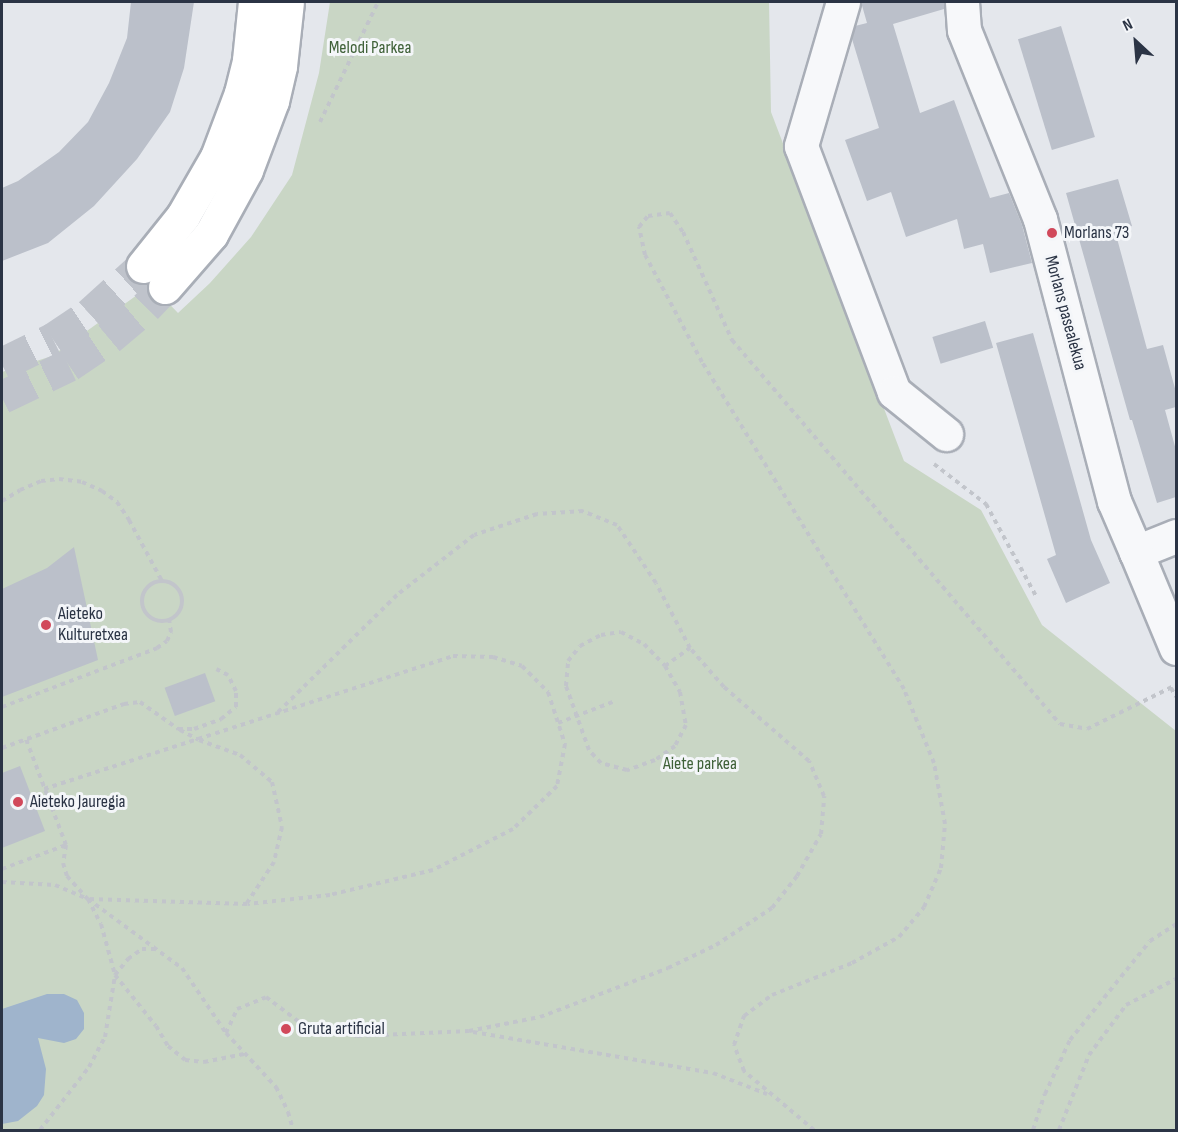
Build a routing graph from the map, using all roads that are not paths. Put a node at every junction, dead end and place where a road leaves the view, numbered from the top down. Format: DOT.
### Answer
graph roads {
  1 [pos="255,2"];
  2 [pos="287,2"];
  3 [pos="843,2"];
  4 [pos="962,2"];
  5 [pos="938,448"];
  6 [pos="1176,536"];
  7 [pos="1136,552"];
  8 [pos="1176,648"];
  1 -- 2 [label="main road"];
  3 -- 5 [label="street"];
  4 -- 7 [label="street, Morlans pasealekua"];
  6 -- 7 [label="street"];
  7 -- 8 [label="street, Morlans pasealekua"];
}
